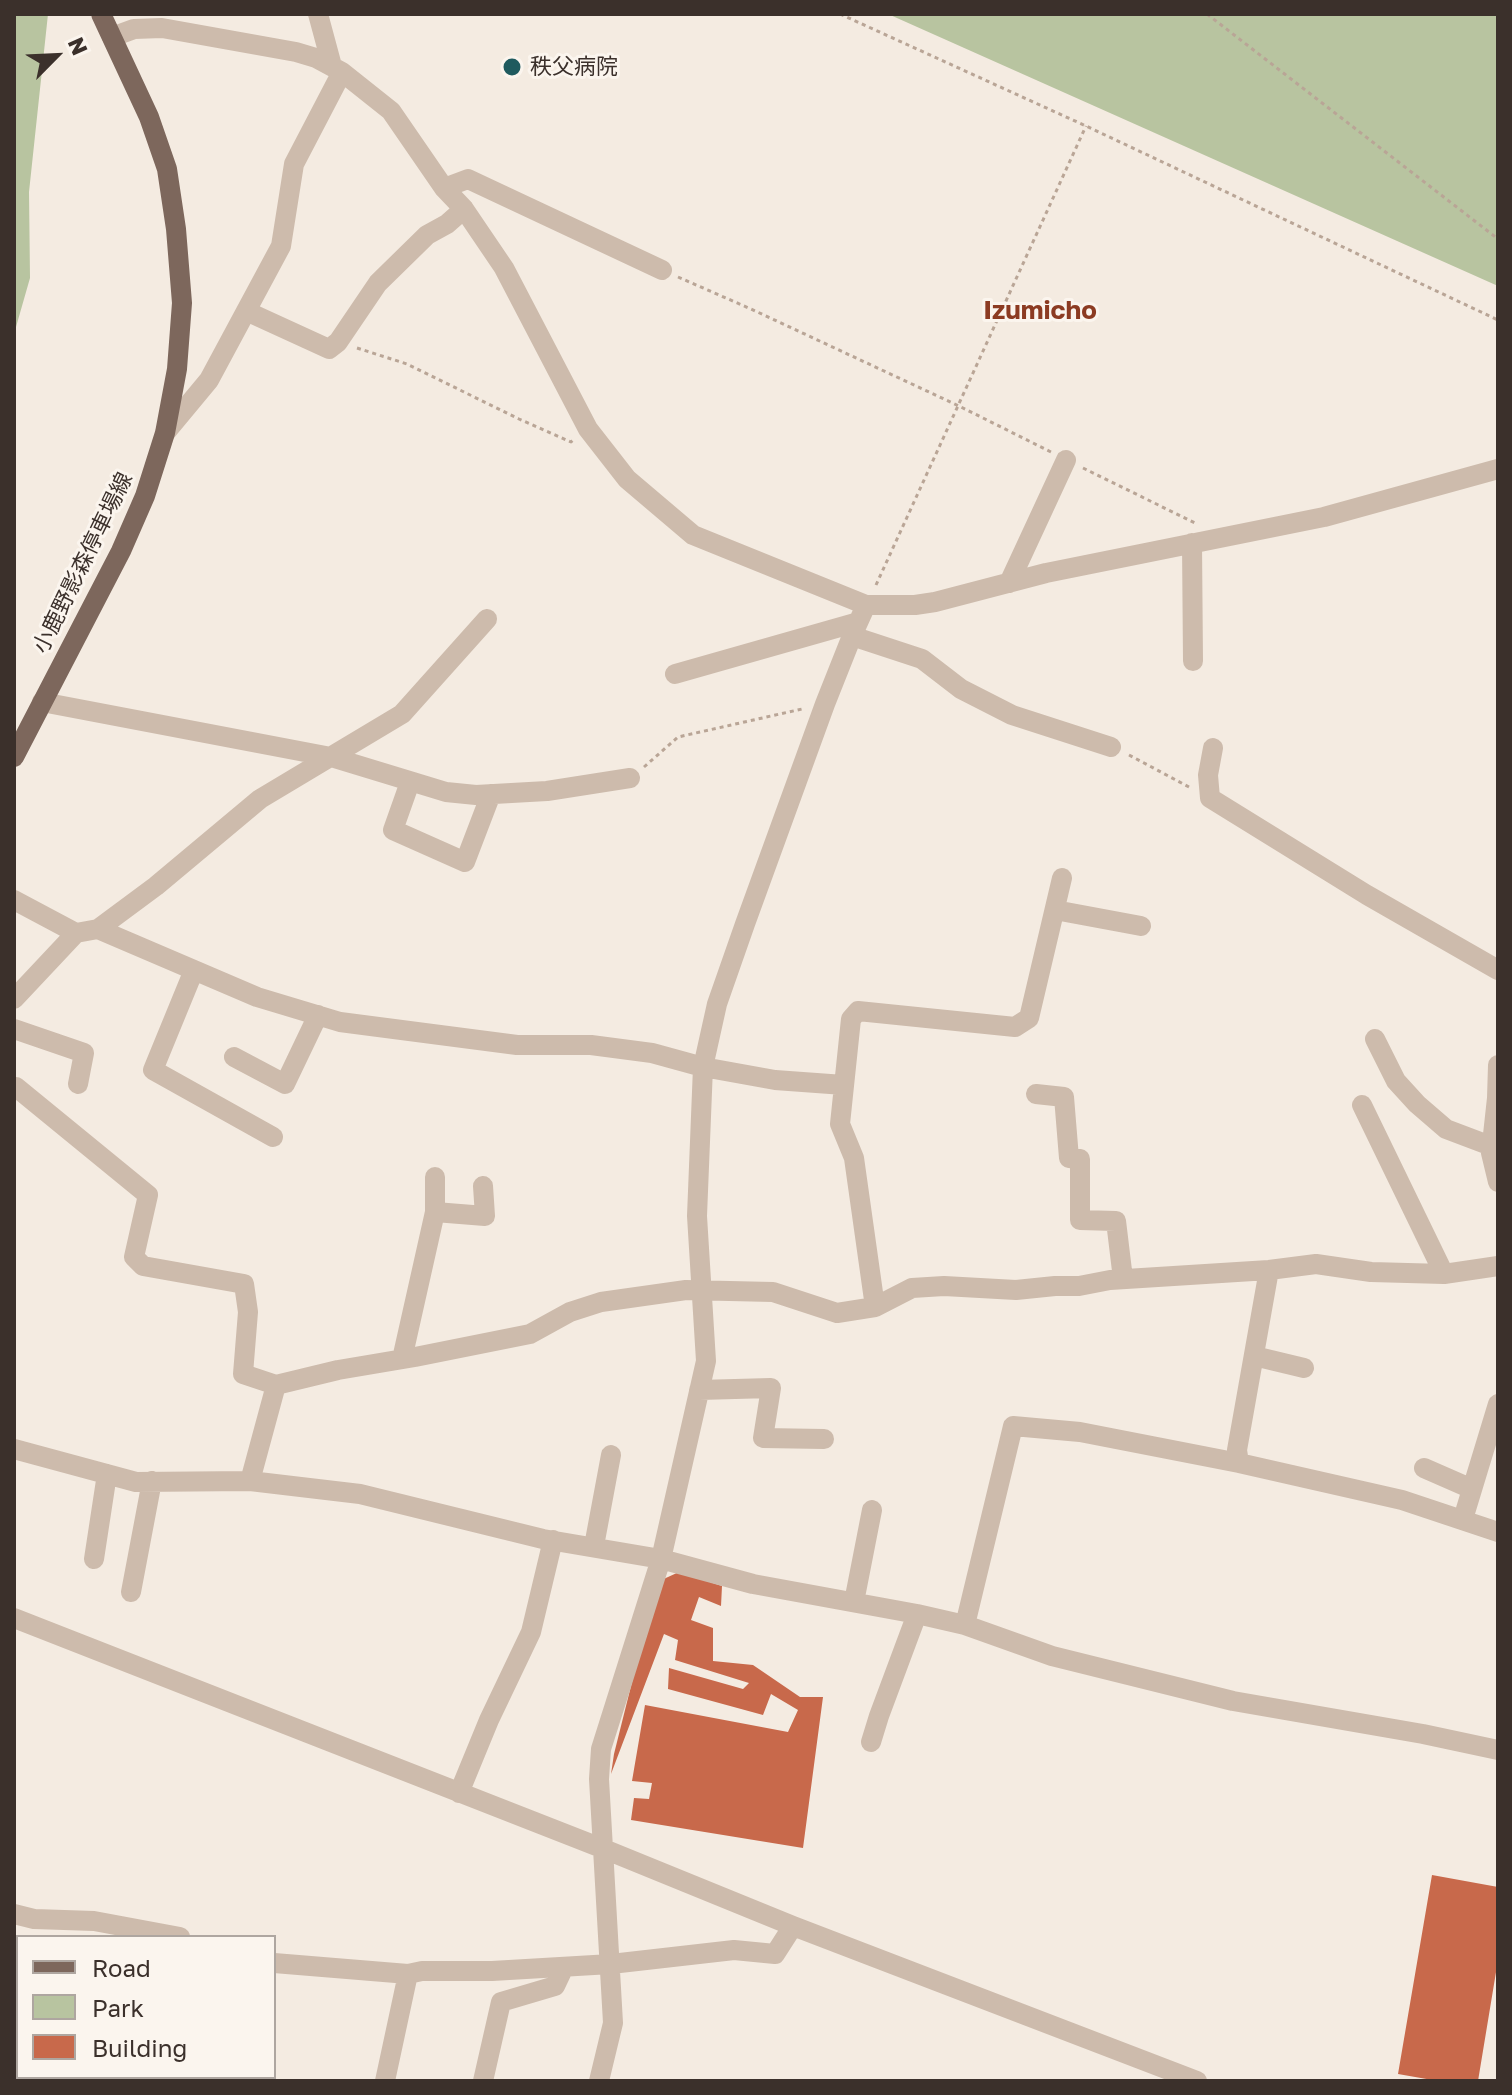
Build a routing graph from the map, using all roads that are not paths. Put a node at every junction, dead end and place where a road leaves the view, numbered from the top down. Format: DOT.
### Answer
graph roads {
  1 [pos="101,14"];
  2 [pos="318,14"];
  3 [pos="112,37"];
  4 [pos="337,69"];
  5 [pos="444,188"];
  6 [pos="464,209"];
  7 [pos="662,270"];
  8 [pos="246,311"];
  9 [pos="165,433"];
  10 [pos="1066,460"];
  11 [pos="1495,474"];
  12 [pos="1193,533"];
  13 [pos="1009,583"];
  14 [pos="487,619"];
  15 [pos="859,621"];
  16 [pos="1193,661"];
  17 [pos="675,674"];
  18 [pos="42,702"];
  19 [pos="1111,747"];
  20 [pos="1213,748"];
  21 [pos="14,757"];
  22 [pos="331,757"];
  23 [pos="630,778"];
  24 [pos="410,782"];
  25 [pos="491,794"];
  26 [pos="1062,878"];
  27 [pos="14,900"];
  28 [pos="1055,910"];
  29 [pos="1141,926"];
  30 [pos="98,929"];
  31 [pos="76,933"];
  32 [pos="1497,965"];
  33 [pos="194,970"];
  34 [pos="14,999"];
  35 [pos="318,1015"];
  36 [pos="14,1029"];
  37 [pos="1375,1039"];
  38 [pos="234,1057"];
  39 [pos="1498,1065"];
  40 [pos="703,1067"];
  41 [pos="78,1084"];
  42 [pos="844,1085"];
  43 [pos="14,1087"];
  44 [pos="1036,1094"];
  45 [pos="1362,1105"];
  46 [pos="273,1137"];
  47 [pos="1495,1146"];
  48 [pos="435,1177"];
  49 [pos="1498,1182"];
  50 [pos="483,1186"];
  51 [pos="435,1212"];
  52 [pos="1498,1266"];
  53 [pos="1269,1270"];
  54 [pos="1444,1274"];
  55 [pos="1123,1279"];
  56 [pos="702,1290"];
  57 [pos="875,1307"];
  58 [pos="1254,1356"];
  59 [pos="402,1359"];
  60 [pos="1304,1368"];
  61 [pos="276,1385"];
  62 [pos="699,1390"];
  63 [pos="1498,1404"];
  64 [pos="824,1439"];
  65 [pos="14,1449"];
  66 [pos="611,1455"];
  67 [pos="1239,1463"];
  68 [pos="1424,1468"];
  69 [pos="107,1474"];
  70 [pos="152,1481"];
  71 [pos="250,1481"];
  72 [pos="1472,1489"];
  73 [pos="872,1510"];
  74 [pos="1463,1519"];
  75 [pos="1498,1532"];
  76 [pos="553,1540"];
  77 [pos="594,1546"];
  78 [pos="94,1559"];
  79 [pos="661,1559"];
  80 [pos="131,1592"];
  81 [pos="854,1602"];
  82 [pos="917,1614"];
  83 [pos="14,1618"];
  84 [pos="965,1625"];
  85 [pos="871,1742"];
  86 [pos="1498,1750"];
  87 [pos="459,1793"];
  88 [pos="604,1849"];
  89 [pos="14,1914"];
  90 [pos="793,1926"];
  91 [pos="169,1935"];
  92 [pos="276,1963"];
  93 [pos="611,1964"];
  94 [pos="564,1967"];
  95 [pos="408,1974"];
  96 [pos="385,2081"];
  97 [pos="483,2081"];
  98 [pos="599,2081"];
  99 [pos="1197,2081"];
  1 -- 3 [label="main road, 小鹿野影森停車場線"];
  2 -- 4 [label="street"];
  3 -- 4 [label="street"];
  3 -- 9 [label="main road, 小鹿野影森停車場線"];
  4 -- 5 [label="street"];
  4 -- 8 [label="street"];
  5 -- 6 [label="street"];
  5 -- 7 [label="street"];
  6 -- 8 [label="street"];
  6 -- 15 [label="street"];
  8 -- 9 [label="street"];
  9 -- 18 [label="main road, 小鹿野影森停車場線"];
  10 -- 13 [label="street"];
  11 -- 12 [label="street"];
  12 -- 13 [label="street"];
  12 -- 16 [label="street"];
  13 -- 15 [label="street"];
  14 -- 22 [label="street"];
  15 -- 17 [label="street"];
  15 -- 19 [label="street"];
  15 -- 40 [label="street"];
  18 -- 21 [label="main road, 小鹿野影森停車場線"];
  18 -- 22 [label="street"];
  20 -- 32 [label="street"];
  22 -- 24 [label="street"];
  22 -- 30 [label="street"];
  23 -- 25 [label="street"];
  24 -- 25 [label="street"];
  24 -- 25 [label="street"];
  26 -- 28 [label="street"];
  27 -- 31 [label="street"];
  28 -- 29 [label="street"];
  28 -- 42 [label="street"];
  30 -- 31 [label="street"];
  30 -- 33 [label="street"];
  31 -- 34 [label="street"];
  33 -- 35 [label="street"];
  33 -- 46 [label="street"];
  35 -- 38 [label="street"];
  35 -- 40 [label="street"];
  36 -- 41 [label="street"];
  37 -- 47 [label="street"];
  39 -- 47 [label="street"];
  40 -- 42 [label="street"];
  40 -- 56 [label="street"];
  42 -- 57 [label="street"];
  43 -- 61 [label="street"];
  44 -- 55 [label="street"];
  45 -- 54 [label="street"];
  47 -- 49 [label="street"];
  48 -- 51 [label="street"];
  50 -- 51 [label="street"];
  51 -- 59 [label="street"];
  52 -- 54 [label="street"];
  53 -- 54 [label="street"];
  53 -- 55 [label="street"];
  53 -- 58 [label="street"];
  55 -- 57 [label="street"];
  56 -- 57 [label="street"];
  56 -- 59 [label="street"];
  56 -- 62 [label="street"];
  58 -- 60 [label="street"];
  58 -- 67 [label="street"];
  59 -- 61 [label="street"];
  61 -- 71 [label="street"];
  62 -- 64 [label="street"];
  62 -- 79 [label="street"];
  63 -- 72 [label="street"];
  65 -- 69 [label="street"];
  66 -- 77 [label="street"];
  67 -- 74 [label="street"];
  67 -- 84 [label="street"];
  68 -- 72 [label="street"];
  69 -- 70 [label="street"];
  69 -- 78 [label="street"];
  70 -- 71 [label="street"];
  70 -- 80 [label="street"];
  71 -- 76 [label="street"];
  72 -- 74 [label="street"];
  73 -- 81 [label="street"];
  74 -- 75 [label="street"];
  76 -- 77 [label="street"];
  76 -- 87 [label="street"];
  77 -- 79 [label="street"];
  79 -- 81 [label="street"];
  79 -- 88 [label="street"];
  81 -- 82 [label="street"];
  82 -- 84 [label="street"];
  82 -- 85 [label="street"];
  83 -- 87 [label="street"];
  84 -- 86 [label="street"];
  87 -- 88 [label="street"];
  88 -- 90 [label="street"];
  88 -- 93 [label="street"];
  89 -- 91 [label="street"];
  90 -- 93 [label="street"];
  90 -- 99 [label="street"];
  92 -- 95 [label="street"];
  93 -- 94 [label="street"];
  93 -- 98 [label="street"];
  94 -- 95 [label="street"];
  94 -- 97 [label="street"];
  95 -- 96 [label="street"];
}
